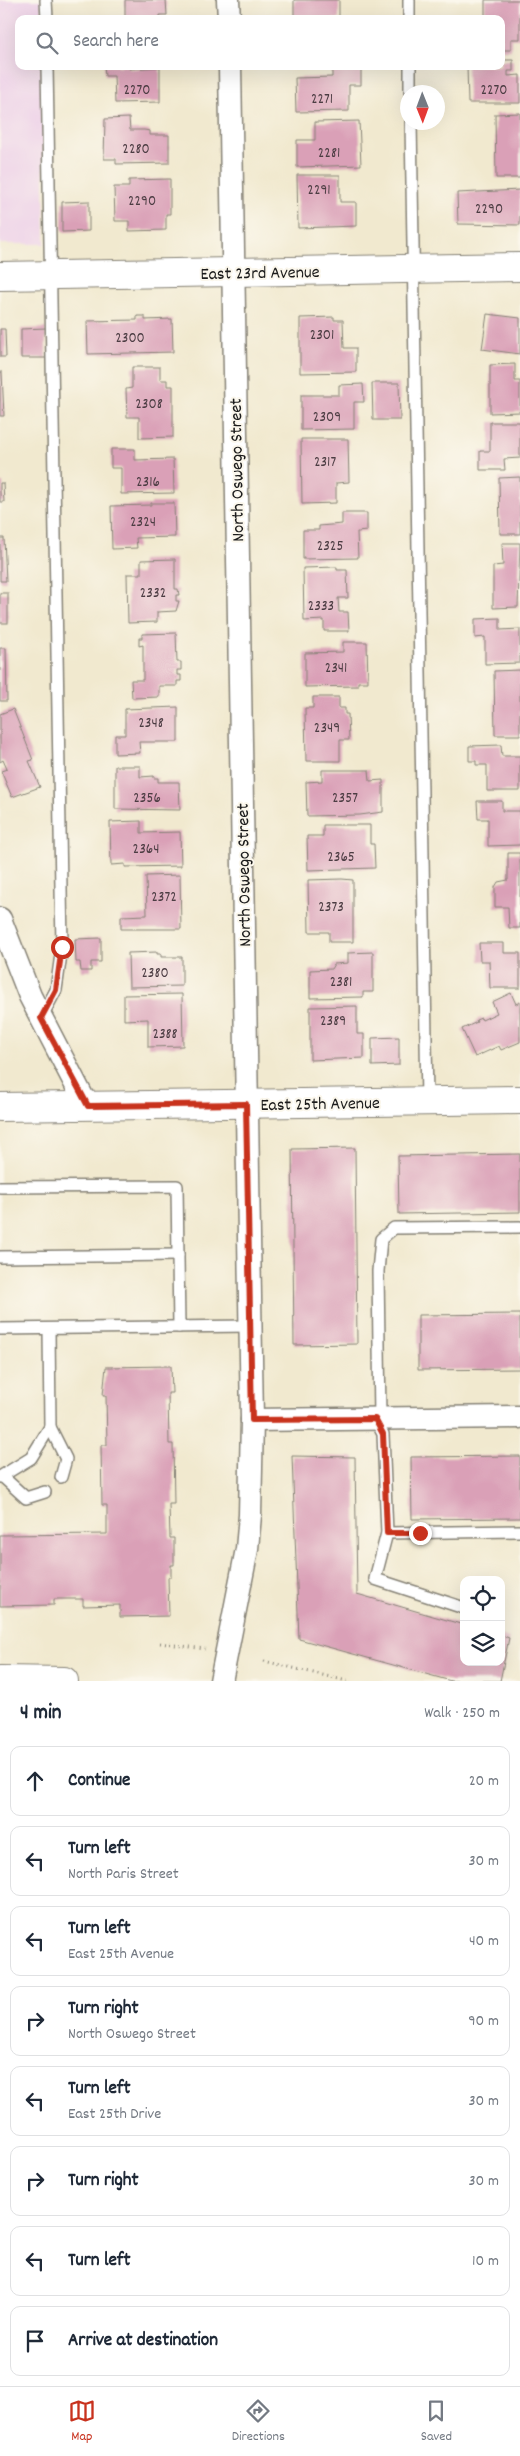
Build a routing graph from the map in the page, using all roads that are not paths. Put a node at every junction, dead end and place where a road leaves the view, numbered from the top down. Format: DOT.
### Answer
graph roads {
  1 [pos="46,0"];
  2 [pos="228,0"];
  3 [pos="409,0"];
  4 [pos="47,15"];
  5 [pos="229,15"];
  6 [pos="409,15"];
  7 [pos="47,70"];
  8 [pos="230,70"];
  9 [pos="410,70"];
  10 [pos="410,85"];
  11 [pos="411,130"];
  12 [pos="520,267"];
  13 [pos="413,269"];
  14 [pos="233,272"];
  15 [pos="50,275"];
  16 [pos="0,276"];
  17 [pos="0,919"];
  18 [pos="41,1018"];
  19 [pos="520,1100"];
  20 [pos="427,1101"];
  21 [pos="246,1104"];
  22 [pos="88,1106"];
  23 [pos="0,1107"];
  24 [pos="0,1187"];
  25 [pos="520,1227"];
  26 [pos="178,1255"];
  27 [pos="0,1257"];
  28 [pos="250,1326"];
  29 [pos="179,1327"];
  30 [pos="0,1329"];
  31 [pos="49,1329"];
  32 [pos="520,1418"];
  33 [pos="378,1419"];
  34 [pos="252,1420"];
  35 [pos="50,1427"];
  36 [pos="1,1477"];
  37 [pos="61,1477"];
  38 [pos="45,1492"];
  39 [pos="520,1531"];
  40 [pos="387,1533"];
  41 [pos="460,1607"];
  42 [pos="0,1680"];
  43 [pos="64,1681"];
  44 [pos="221,1681"];
  1 -- 4 [label="lane"];
  2 -- 5 [label="street"];
  3 -- 6 [label="lane"];
  7 -- 15 [label="lane"];
  8 -- 14 [label="street, North Oswego Street"];
  9 -- 10 [label="lane"];
  11 -- 13 [label="lane"];
  12 -- 13 [label="street, East 23rd Avenue"];
  13 -- 14 [label="street, East 23rd Avenue"];
  13 -- 20 [label="lane"];
  14 -- 15 [label="street, East 23rd Avenue"];
  14 -- 21 [label="street, North Oswego Street"];
  15 -- 16 [label="street, East 23rd Avenue"];
  15 -- 18 [label="lane"];
  17 -- 18 [label="street"];
  18 -- 22 [label="street"];
  19 -- 20 [label="street, East 25th Avenue"];
  20 -- 21 [label="street, East 25th Avenue"];
  21 -- 22 [label="street, East 25th Avenue"];
  21 -- 28 [label="street, North Oswego Street"];
  22 -- 23 [label="street, East 25th Avenue"];
  24 -- 26 [label="lane"];
  25 -- 33 [label="lane"];
  26 -- 27 [label="lane"];
  26 -- 29 [label="lane"];
  28 -- 29 [label="lane"];
  28 -- 34 [label="street, North Oswego Street"];
  29 -- 31 [label="lane"];
  30 -- 31 [label="lane"];
  31 -- 35 [label="lane"];
  32 -- 33 [label="street"];
  33 -- 34 [label="street"];
  33 -- 40 [label="lane"];
  34 -- 44 [label="street, North Oswego Street"];
  35 -- 36 [label="lane"];
  35 -- 37 [label="lane"];
  36 -- 38 [label="lane"];
  39 -- 40 [label="lane"];
  40 -- 41 [label="lane"];
  42 -- 43 [label="street"];
}
